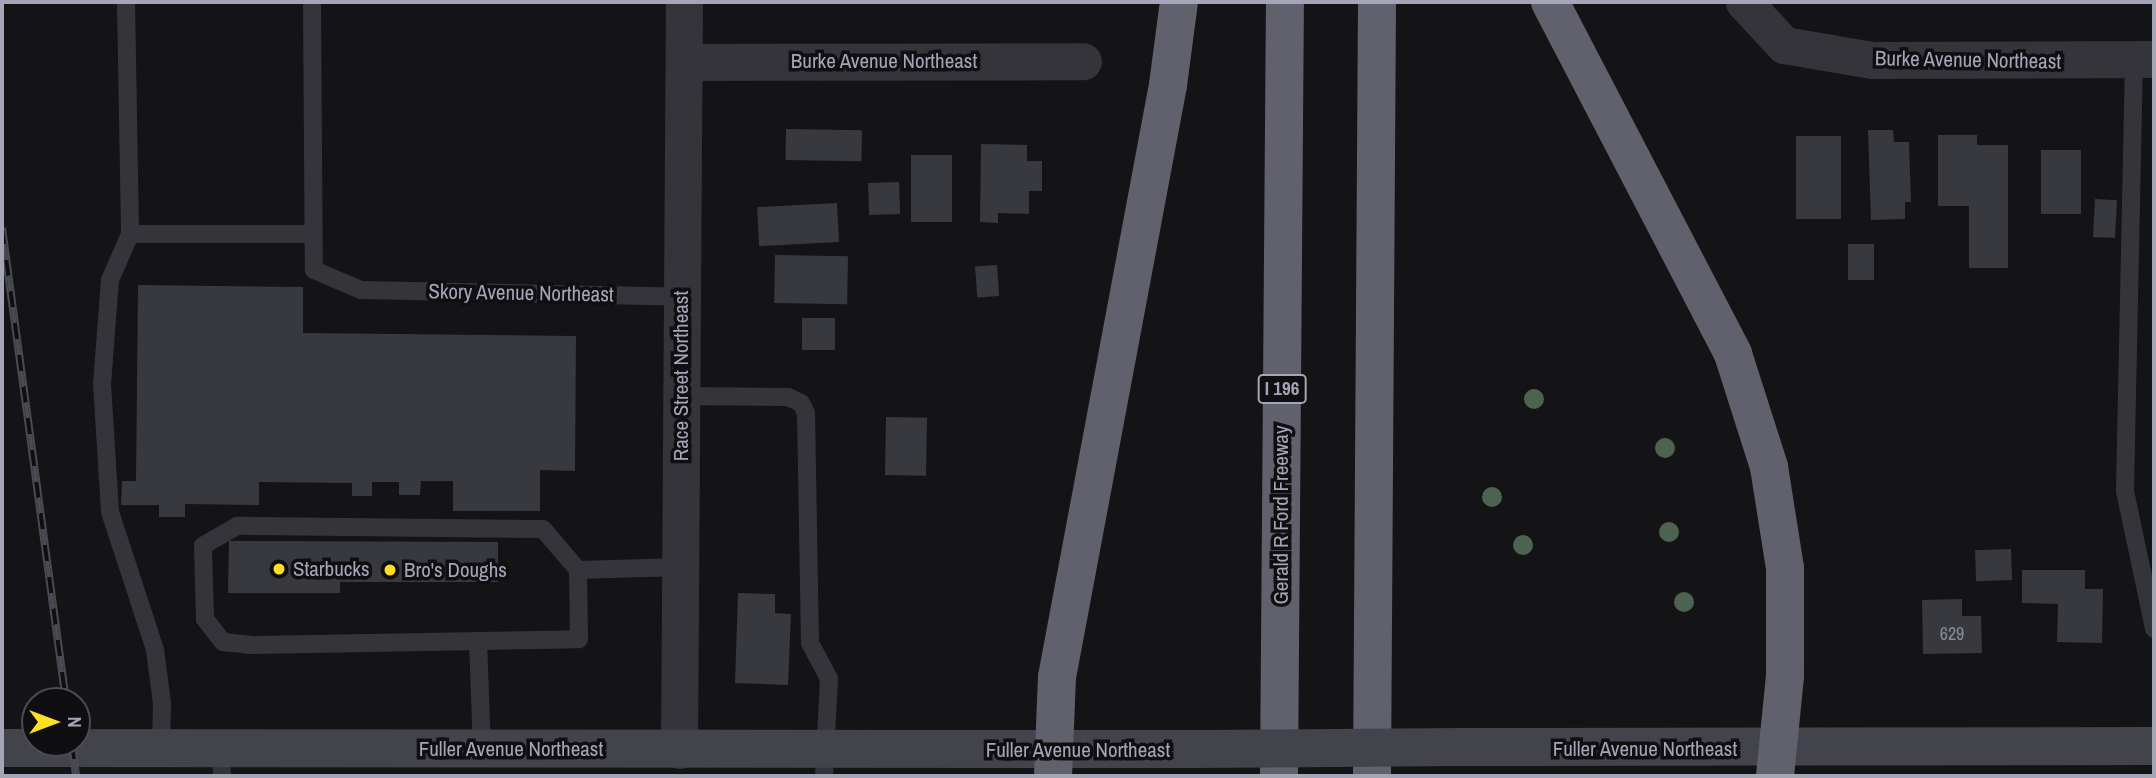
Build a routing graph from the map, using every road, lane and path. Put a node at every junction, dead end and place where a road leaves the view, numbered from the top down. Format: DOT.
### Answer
graph roads {
  1 [pos="126,2"];
  2 [pos="312,2"];
  3 [pos="684,2"];
  4 [pos="1179,2"];
  5 [pos="1284,2"];
  6 [pos="1377,2"];
  7 [pos="1550,2"];
  8 [pos="1744,2"];
  9 [pos="2144,60"];
  10 [pos="1083,61"];
  11 [pos="684,62"];
  12 [pos="130,234"];
  13 [pos="312,234"];
  14 [pos="681,297"];
  15 [pos="681,396"];
  16 [pos="680,568"];
  17 [pos="578,570"];
  18 [pos="2154,629"];
  19 [pos="478,641"];
  20 [pos="161,746"];
  21 [pos="2154,746"];
  22 [pos="2,748"];
  23 [pos="482,749"];
  24 [pos="679,750"];
  25 [pos="221,762"];
  26 [pos="823,763"];
  27 [pos="1052,763"];
  28 [pos="1777,763"];
  29 [pos="1279,776"];
  30 [pos="1372,776"];
  1 -- 12 [label="lane"];
  2 -- 13 [label="lane"];
  3 -- 11 [label="street, Race Street Northeast"];
  4 -- 27 [label="highway"];
  5 -- 29 [label="highway, Gerald R Ford Freeway / I 196"];
  6 -- 30 [label="highway"];
  7 -- 28 [label="highway"];
  8 -- 9 [label="street, Burke Avenue Northeast"];
  9 -- 18 [label="lane"];
  10 -- 11 [label="street, Burke Avenue Northeast"];
  11 -- 14 [label="street, Race Street Northeast"];
  12 -- 13 [label="lane"];
  12 -- 20 [label="lane"];
  13 -- 14 [label="lane, Skory Avenue Northeast"];
  14 -- 15 [label="street, Race Street Northeast"];
  15 -- 16 [label="street, Race Street Northeast"];
  15 -- 26 [label="lane"];
  16 -- 17 [label="lane"];
  16 -- 24 [label="street, Race Street Northeast"];
  17 -- 19 [label="lane"];
  17 -- 19 [label="lane"];
  19 -- 23 [label="lane"];
  20 -- 22 [label="main road, Fuller Avenue Northeast"];
  20 -- 25 [label="main road, Fuller Avenue Northeast"];
  21 -- 28 [label="main road, Fuller Avenue Northeast"];
  23 -- 24 [label="main road, Fuller Avenue Northeast"];
  23 -- 25 [label="main road, Fuller Avenue Northeast"];
  24 -- 26 [label="main road, Fuller Avenue Northeast"];
  26 -- 27 [label="main road, Fuller Avenue Northeast"];
  27 -- 28 [label="main road, Fuller Avenue Northeast, bridge"];
}
